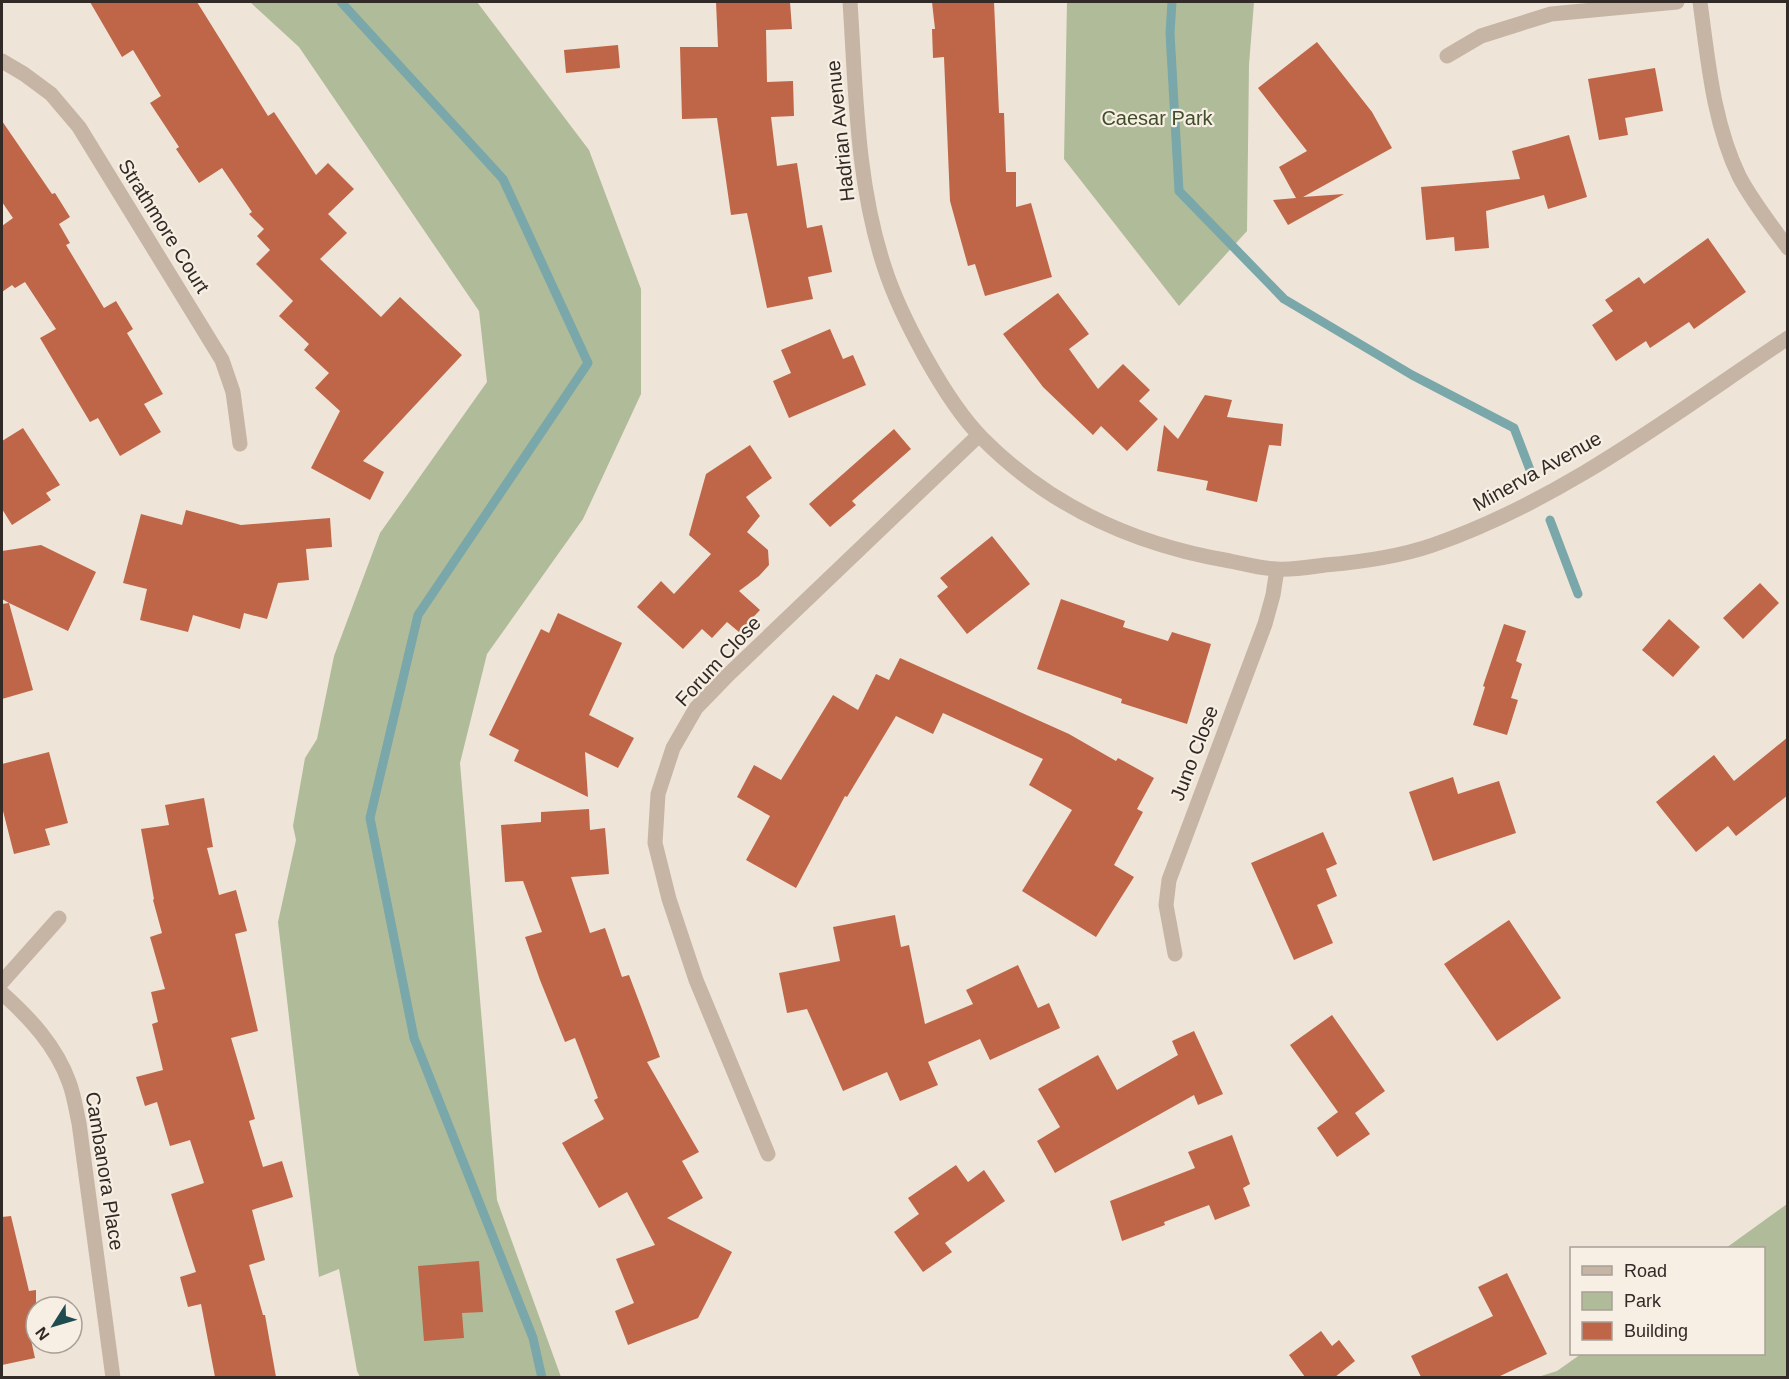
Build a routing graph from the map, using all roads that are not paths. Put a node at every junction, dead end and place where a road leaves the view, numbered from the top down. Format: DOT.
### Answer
graph roads {
  1 [pos="850,2"];
  2 [pos="1677,2"];
  3 [pos="1700,2"];
  4 [pos="1447,56"];
  5 [pos="2,61"];
  6 [pos="1788,248"];
  7 [pos="1788,338"];
  8 [pos="979,435"];
  9 [pos="240,444"];
  10 [pos="1277,569"];
  11 [pos="59,918"];
  12 [pos="1175,954"];
  13 [pos="2,982"];
  14 [pos="2,993"];
  15 [pos="768,1154"];
  16 [pos="112,1377"];
  1 -- 8 [label="street, Hadrian Avenue"];
  2 -- 4 [label="street"];
  3 -- 6 [label="street"];
  5 -- 9 [label="street, Strathmore Court"];
  7 -- 10 [label="street, Minerva Avenue"];
  8 -- 10 [label="street, Hadrian Avenue"];
  8 -- 15 [label="street, Forum Close"];
  10 -- 12 [label="street, Juno Close"];
  11 -- 13 [label="street"];
  14 -- 16 [label="street, Cambanora Place"];
}
